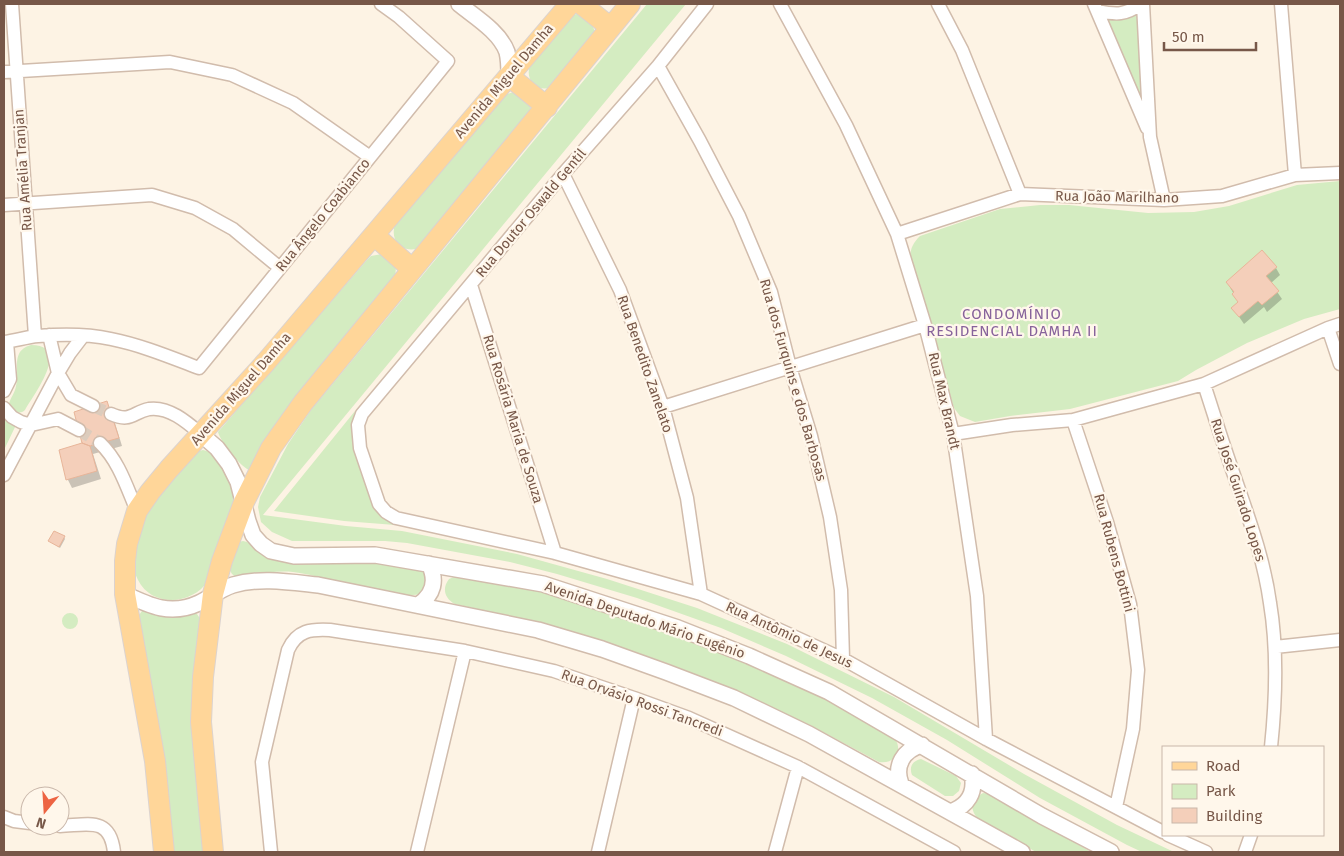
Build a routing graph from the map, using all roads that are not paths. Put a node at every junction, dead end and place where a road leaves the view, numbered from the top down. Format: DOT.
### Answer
graph roads {
  1 [pos="12,4"];
  2 [pos="381,4"];
  3 [pos="459,4"];
  4 [pos="570,4"];
  5 [pos="582,4"];
  6 [pos="630,4"];
  7 [pos="707,4"];
  8 [pos="780,4"];
  9 [pos="938,4"];
  10 [pos="1142,4"];
  11 [pos="1281,4"];
  12 [pos="1096,8"];
  13 [pos="610,27"];
  14 [pos="658,66"];
  15 [pos="17,71"];
  16 [pos="4,72"];
  17 [pos="509,76"];
  18 [pos="547,106"];
  19 [pos="1150,138"];
  20 [pos="370,157"];
  21 [pos="1340,172"];
  22 [pos="563,174"];
  23 [pos="1294,175"];
  24 [pos="1020,194"];
  25 [pos="1164,200"];
  26 [pos="25,203"];
  27 [pos="4,205"];
  28 [pos="897,234"];
  29 [pos="374,235"];
  30 [pos="280,268"];
  31 [pos="412,269"];
  32 [pos="471,285"];
  33 [pos="925,325"];
  34 [pos="1334,326"];
  35 [pos="49,335"];
  36 [pos="35,336"];
  37 [pos="83,336"];
  38 [pos="5,342"];
  39 [pos="1340,364"];
  40 [pos="790,367"];
  41 [pos="58,374"];
  42 [pos="1204,384"];
  43 [pos="4,392"];
  44 [pos="93,406"];
  45 [pos="663,407"];
  46 [pos="4,408"];
  47 [pos="112,414"];
  48 [pos="1073,420"];
  49 [pos="31,425"];
  50 [pos="79,430"];
  51 [pos="202,434"];
  52 [pos="953,434"];
  53 [pos="100,443"];
  54 [pos="4,475"];
  55 [pos="244,502"];
  56 [pos="137,512"];
  57 [pos="386,512"];
  58 [pos="555,553"];
  59 [pos="429,564"];
  60 [pos="452,568"];
  61 [pos="125,594"];
  62 [pos="213,594"];
  63 [pos="701,594"];
  64 [pos="418,605"];
  65 [pos="442,610"];
  66 [pos="1340,640"];
  67 [pos="1275,647"];
  68 [pos="465,651"];
  69 [pos="843,659"];
  70 [pos="634,698"];
  71 [pos="986,739"];
  72 [pos="922,745"];
  73 [pos="1272,746"];
  74 [pos="798,767"];
  75 [pos="972,774"];
  76 [pos="901,784"];
  77 [pos="1116,807"];
  78 [pos="950,812"];
  79 [pos="4,817"];
  80 [pos="20,821"];
  81 [pos="70,825"];
  82 [pos="1162,831"];
  83 [pos="1170,836"];
  84 [pos="1250,836"];
  85 [pos="114,852"];
  86 [pos="164,852"];
  87 [pos="214,852"];
  88 [pos="271,852"];
  89 [pos="417,852"];
  90 [pos="598,852"];
  91 [pos="775,852"];
  92 [pos="952,852"];
  93 [pos="1022,852"];
  94 [pos="1111,852"];
  95 [pos="1206,852"];
  96 [pos="1245,852"];
  1 -- 15 [label="street, Rua Amélia Tranjan"];
  2 -- 20 [label="street, Rua Ângelo Coabianco"];
  3 -- 17 [label="street"];
  4 -- 17 [label="main road, Avenida Miguel Damha"];
  5 -- 13 [label="main road"];
  6 -- 13 [label="main road"];
  7 -- 14 [label="street, Rua Doutor Oswald Gentil"];
  8 -- 28 [label="street, Rua Max Brandt"];
  9 -- 24 [label="street"];
  10 -- 12 [label="street"];
  10 -- 19 [label="street"];
  11 -- 23 [label="street"];
  12 -- 19 [label="street"];
  13 -- 18 [label="main road"];
  14 -- 22 [label="street, Rua Doutor Oswald Gentil"];
  14 -- 40 [label="street, Rua dos Furquins e dos Barbosas"];
  15 -- 16 [label="street"];
  15 -- 20 [label="street"];
  15 -- 26 [label="street, Rua Amélia Tranjan"];
  17 -- 18 [label="main road"];
  17 -- 29 [label="main road, Avenida Miguel Damha"];
  18 -- 31 [label="main road"];
  19 -- 25 [label="street"];
  20 -- 30 [label="street, Rua Ângelo Coabianco"];
  21 -- 23 [label="street, Rua João Marilhano"];
  22 -- 32 [label="street, Rua Doutor Oswald Gentil"];
  22 -- 45 [label="street, Rua Benedito Zanelato"];
  23 -- 25 [label="street, Rua João Marilhano"];
  24 -- 25 [label="street, Rua João Marilhano"];
  24 -- 28 [label="street, Rua João Marilhano"];
  26 -- 27 [label="street"];
  26 -- 30 [label="street"];
  26 -- 36 [label="street, Rua Amélia Tranjan"];
  28 -- 33 [label="street, Rua Max Brandt"];
  29 -- 31 [label="main road"];
  29 -- 51 [label="main road, Avenida Miguel Damha"];
  30 -- 37 [label="street, Rua Ângelo Coabianco"];
  31 -- 55 [label="main road"];
  32 -- 57 [label="street, Rua Doutor Oswald Gentil"];
  32 -- 58 [label="street, Rua Rosária Maria de Souza"];
  33 -- 40 [label="street"];
  33 -- 52 [label="street, Rua Max Brandt"];
  34 -- 39 [label="street"];
  34 -- 42 [label="street"];
  35 -- 36 [label="street"];
  35 -- 37 [label="street"];
  35 -- 41 [label="street"];
  36 -- 38 [label="street"];
  37 -- 41 [label="street"];
  38 -- 43 [label="street"];
  40 -- 45 [label="street"];
  40 -- 69 [label="street, Rua dos Furquins e dos Barbosas"];
  41 -- 44 [label="street"];
  41 -- 49 [label="street"];
  42 -- 48 [label="street"];
  42 -- 67 [label="street, Rua José Guirado Lopes"];
  45 -- 63 [label="street, Rua Benedito Zanelato"];
  46 -- 49 [label="street"];
  47 -- 51 [label="street"];
  48 -- 52 [label="street"];
  48 -- 77 [label="street, Rua Rubens Bottini"];
  49 -- 50 [label="street"];
  49 -- 54 [label="street"];
  51 -- 55 [label="street, Avenida Deputado Mário Eugênio"];
  51 -- 56 [label="main road, Avenida Miguel Damha"];
  52 -- 71 [label="street, Rua Max Brandt"];
  53 -- 56 [label="street"];
  55 -- 59 [label="street, Avenida Deputado Mário Eugênio"];
  55 -- 62 [label="main road"];
  56 -- 61 [label="main road, Avenida Miguel Damha"];
  57 -- 58 [label="street, Rua Antômio de Jesus"];
  58 -- 63 [label="street, Rua Antômio de Jesus"];
  59 -- 60 [label="street, Avenida Deputado Mário Eugênio"];
  59 -- 64 [label="street"];
  60 -- 65 [label="street"];
  60 -- 72 [label="street, Avenida Deputado Mário Eugênio"];
  61 -- 62 [label="street"];
  61 -- 86 [label="main road, Avenida Miguel Damha"];
  62 -- 64 [label="street"];
  62 -- 87 [label="main road"];
  63 -- 69 [label="street, Rua Antômio de Jesus"];
  64 -- 65 [label="street"];
  65 -- 76 [label="street"];
  66 -- 67 [label="street"];
  67 -- 73 [label="street, Rua José Guirado Lopes"];
  68 -- 70 [label="street, Rua Orvásio Rossi Tancredi"];
  68 -- 88 [label="street, Rua Orvásio Rossi Tancredi"];
  68 -- 89 [label="street"];
  69 -- 71 [label="street, Rua Antômio de Jesus"];
  70 -- 74 [label="street, Rua Orvásio Rossi Tancredi"];
  70 -- 90 [label="street"];
  71 -- 77 [label="street, Rua Antômio de Jesus"];
  72 -- 75 [label="street, Avenida Deputado Mário Eugênio"];
  72 -- 76 [label="street"];
  74 -- 91 [label="street"];
  74 -- 92 [label="street, Rua Orvásio Rossi Tancredi"];
  75 -- 78 [label="street"];
  75 -- 94 [label="street, Avenida Deputado Mário Eugênio"];
  76 -- 78 [label="street"];
  77 -- 82 [label="street, Rua Antômio de Jesus"];
  78 -- 93 [label="street"];
  79 -- 80 [label="street"];
  81 -- 85 [label="street"];
  83 -- 95 [label="street"];
  84 -- 96 [label="street"];
}
